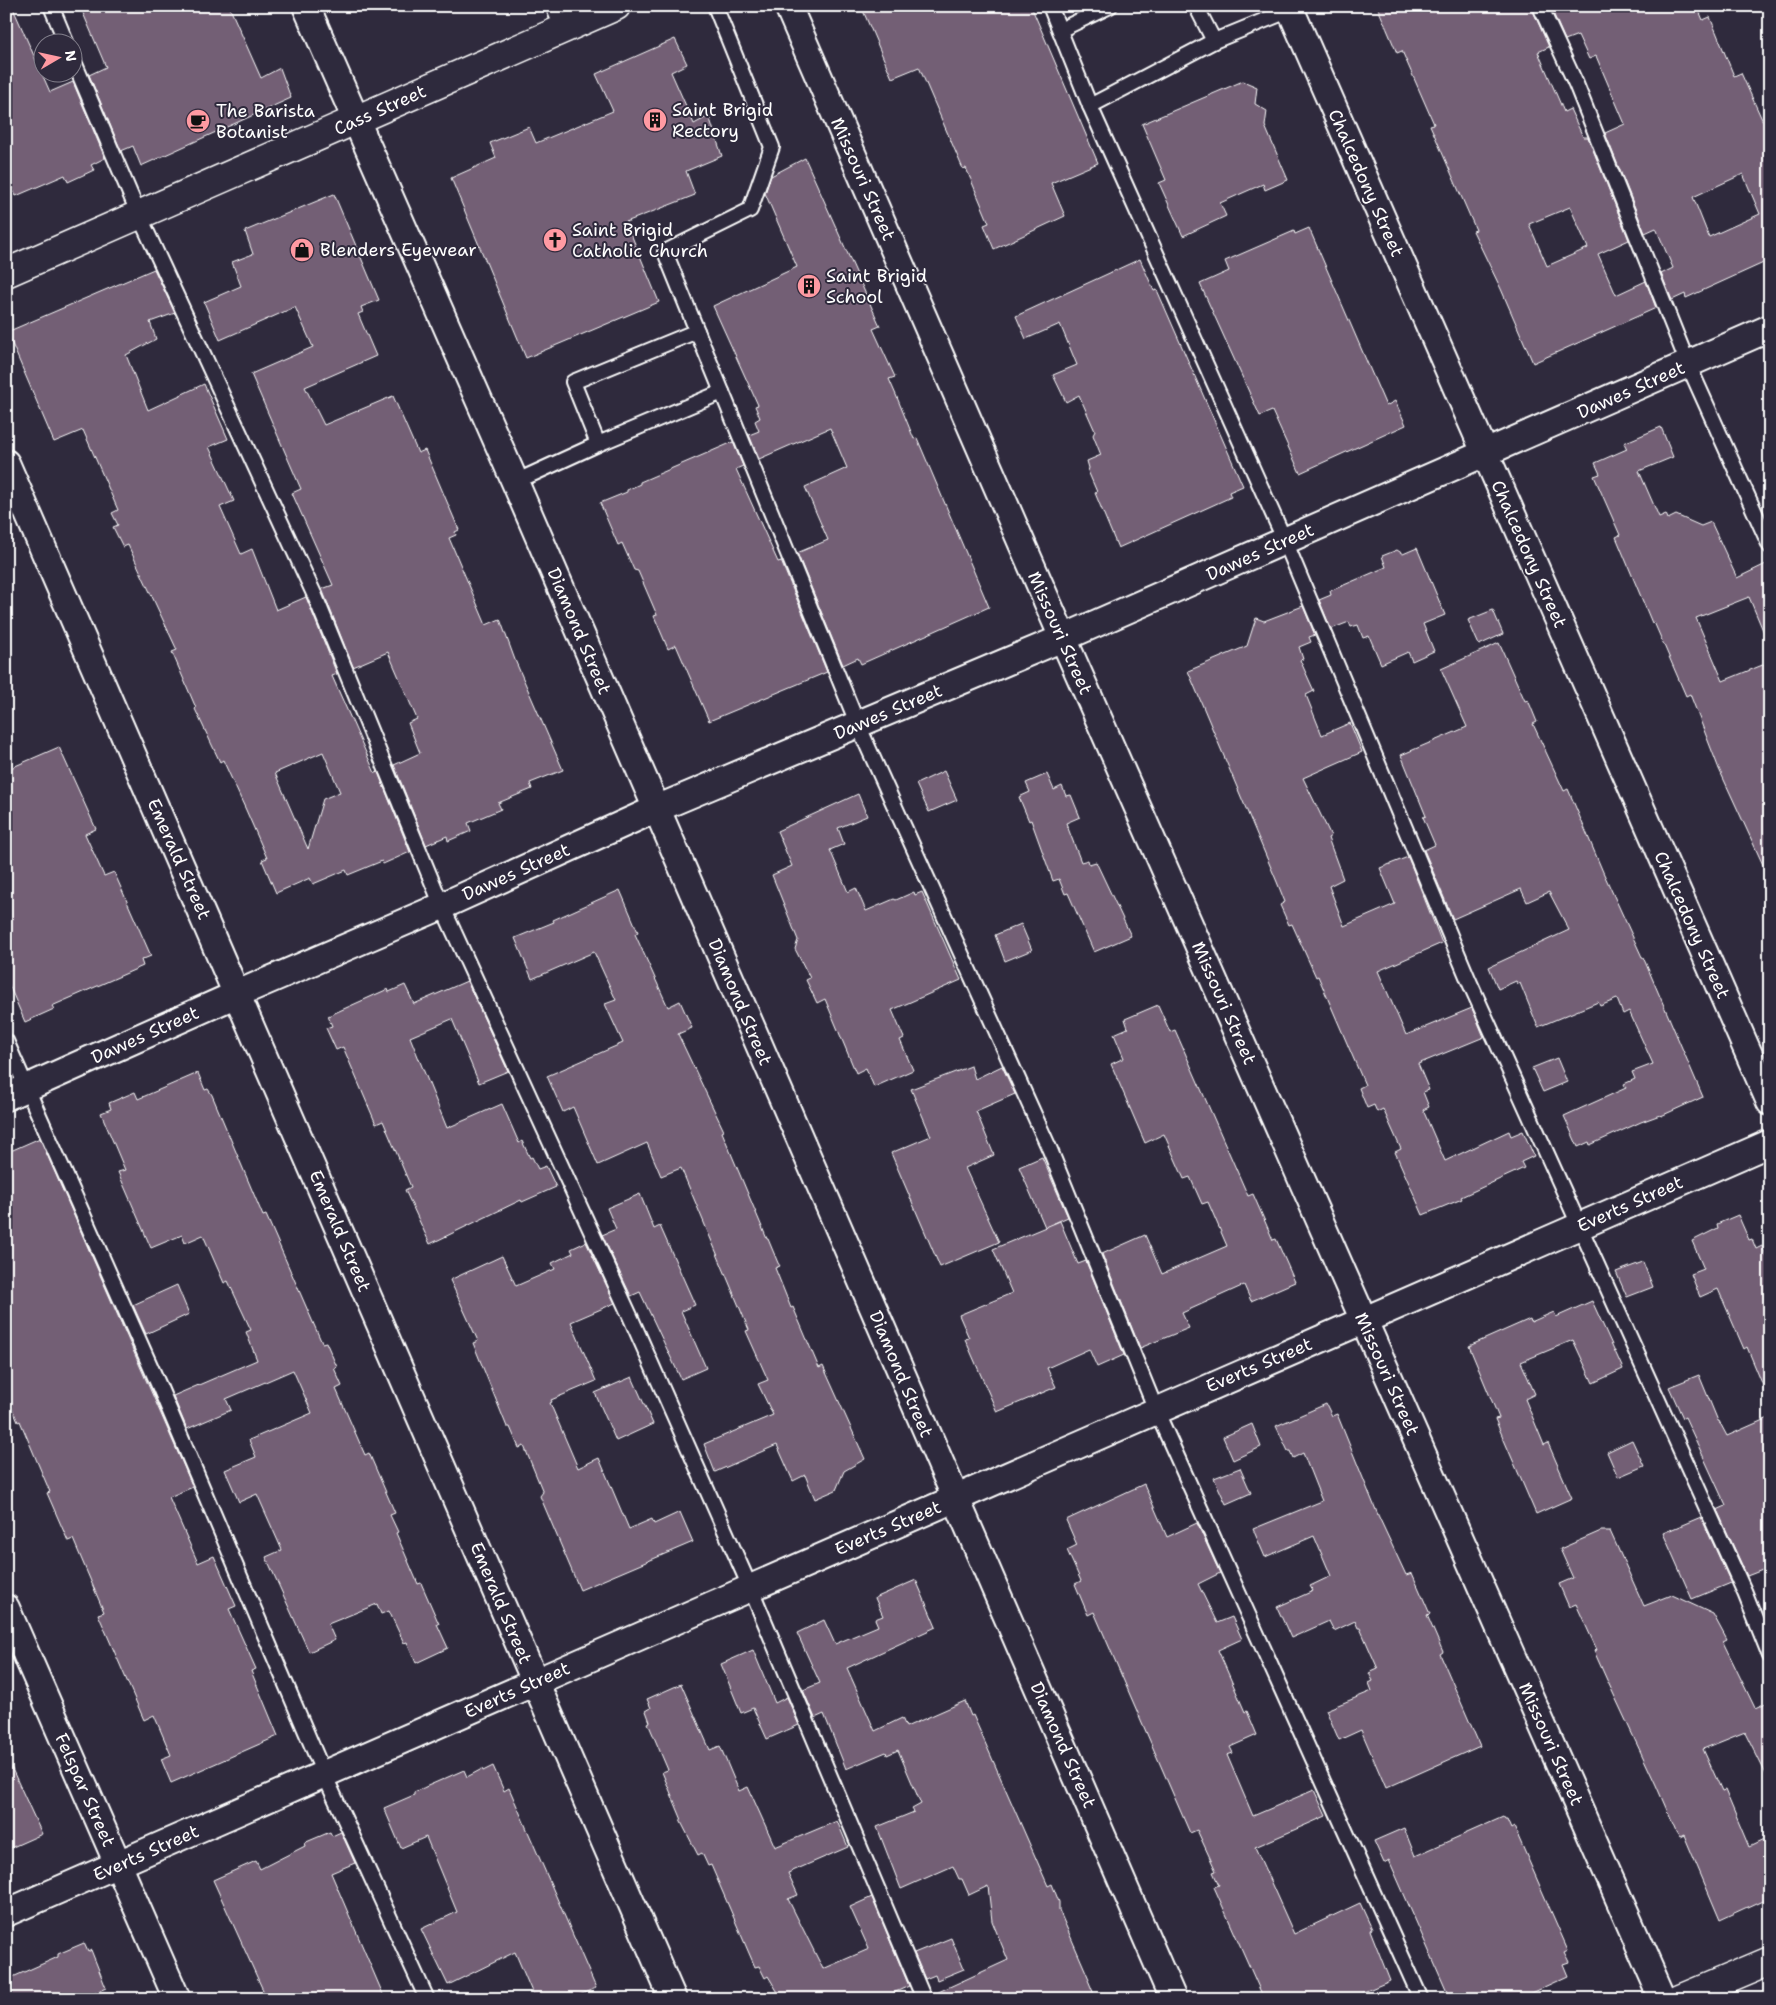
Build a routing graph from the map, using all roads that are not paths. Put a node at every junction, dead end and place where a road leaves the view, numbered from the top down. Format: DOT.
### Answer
graph roads {
  1 [pos="51,6"];
  2 [pos="306,6"];
  3 [pos="616,6"];
  4 [pos="715,6"];
  5 [pos="788,6"];
  6 [pos="1050,6"];
  7 [pos="1110,6"];
  8 [pos="1196,6"];
  9 [pos="1540,6"];
  10 [pos="1290,8"];
  11 [pos="558,18"];
  12 [pos="1060,30"];
  13 [pos="62,32"];
  14 [pos="1214,41"];
  15 [pos="82,81"];
  16 [pos="1090,106"];
  17 [pos="356,121"];
  18 [pos="139,216"];
  19 [pos="6,273"];
  20 [pos="1770,328"];
  21 [pos="697,331"];
  22 [pos="1688,364"];
  23 [pos="722,392"];
  24 [pos="598,444"];
  25 [pos="1485,454"];
  26 [pos="6,463"];
  27 [pos="515,482"];
  28 [pos="1285,541"];
  29 [pos="1770,546"];
  30 [pos="1063,638"];
  31 [pos="858,725"];
  32 [pos="656,809"];
  33 [pos="442,906"];
  34 [pos="237,994"];
  35 [pos="6,1041"];
  36 [pos="16,1093"];
  37 [pos="1770,1102"];
  38 [pos="1770,1143"];
  39 [pos="1579,1226"];
  40 [pos="1364,1320"];
  41 [pos="1156,1410"];
  42 [pos="955,1499"];
  43 [pos="750,1587"];
  44 [pos="6,1608"];
  45 [pos="1770,1656"];
  46 [pos="536,1682"];
  47 [pos="324,1774"];
  48 [pos="118,1865"];
  49 [pos="6,1913"];
  50 [pos="1770,1960"];
  51 [pos="177,1999"];
  52 [pos="427,1999"];
  53 [pos="673,1999"];
  54 [pos="924,1999"];
  55 [pos="1173,1999"];
  56 [pos="1421,1999"];
  57 [pos="1663,1999"];
  58 [pos="1680,1999"];
  1 -- 13 [label="lane"];
  2 -- 17 [label="street, Diamond Street"];
  3 -- 11 [label="street, Cass Street"];
  4 -- 21 [label="lane"];
  5 -- 30 [label="street, Missouri Street"];
  6 -- 12 [label="lane"];
  7 -- 12 [label="lane"];
  8 -- 14 [label="lane"];
  9 -- 22 [label="lane"];
  10 -- 14 [label="lane"];
  10 -- 25 [label="street, Chalcedony Street"];
  11 -- 17 [label="street, Cass Street"];
  12 -- 16 [label="lane"];
  14 -- 16 [label="lane"];
  15 -- 18 [label="lane"];
  16 -- 28 [label="lane"];
  17 -- 18 [label="street, Cass Street"];
  17 -- 27 [label="street, Diamond Street"];
  18 -- 19 [label="street, Cass Street"];
  18 -- 33 [label="lane"];
  20 -- 22 [label="street, Dawes Street"];
  21 -- 23 [label="lane"];
  21 -- 24 [label="lane"];
  22 -- 25 [label="street, Dawes Street"];
  22 -- 29 [label="lane"];
  23 -- 24 [label="lane"];
  23 -- 31 [label="lane"];
  24 -- 27 [label="lane"];
  25 -- 28 [label="street, Dawes Street"];
  25 -- 37 [label="street, Chalcedony Street"];
  26 -- 34 [label="street, Emerald Street"];
  27 -- 32 [label="street, Diamond Street"];
  28 -- 30 [label="street, Dawes Street"];
  28 -- 39 [label="lane"];
  30 -- 31 [label="street, Dawes Street"];
  30 -- 40 [label="street, Missouri Street"];
  31 -- 32 [label="street, Dawes Street"];
  31 -- 41 [label="lane"];
  32 -- 33 [label="street, Dawes Street"];
  32 -- 42 [label="street, Diamond Street"];
  33 -- 34 [label="street, Dawes Street"];
  33 -- 43 [label="lane"];
  34 -- 36 [label="street, Dawes Street"];
  34 -- 46 [label="street, Emerald Street"];
  35 -- 36 [label="lane"];
  36 -- 47 [label="lane"];
  38 -- 39 [label="street, Everts Street"];
  39 -- 40 [label="street, Everts Street"];
  39 -- 45 [label="lane"];
  40 -- 41 [label="street, Everts Street"];
  40 -- 57 [label="street, Missouri Street"];
  41 -- 42 [label="street, Everts Street"];
  41 -- 56 [label="lane"];
  42 -- 43 [label="street, Everts Street"];
  42 -- 55 [label="street, Diamond Street"];
  43 -- 46 [label="street, Everts Street"];
  43 -- 54 [label="lane"];
  44 -- 48 [label="street, Felspar Street"];
  46 -- 47 [label="street, Everts Street"];
  46 -- 53 [label="street, Emerald Street"];
  47 -- 48 [label="street, Everts Street"];
  47 -- 52 [label="lane"];
  48 -- 49 [label="street, Everts Street"];
  48 -- 51 [label="street, Felspar Street"];
  50 -- 58 [label="street"];
}
